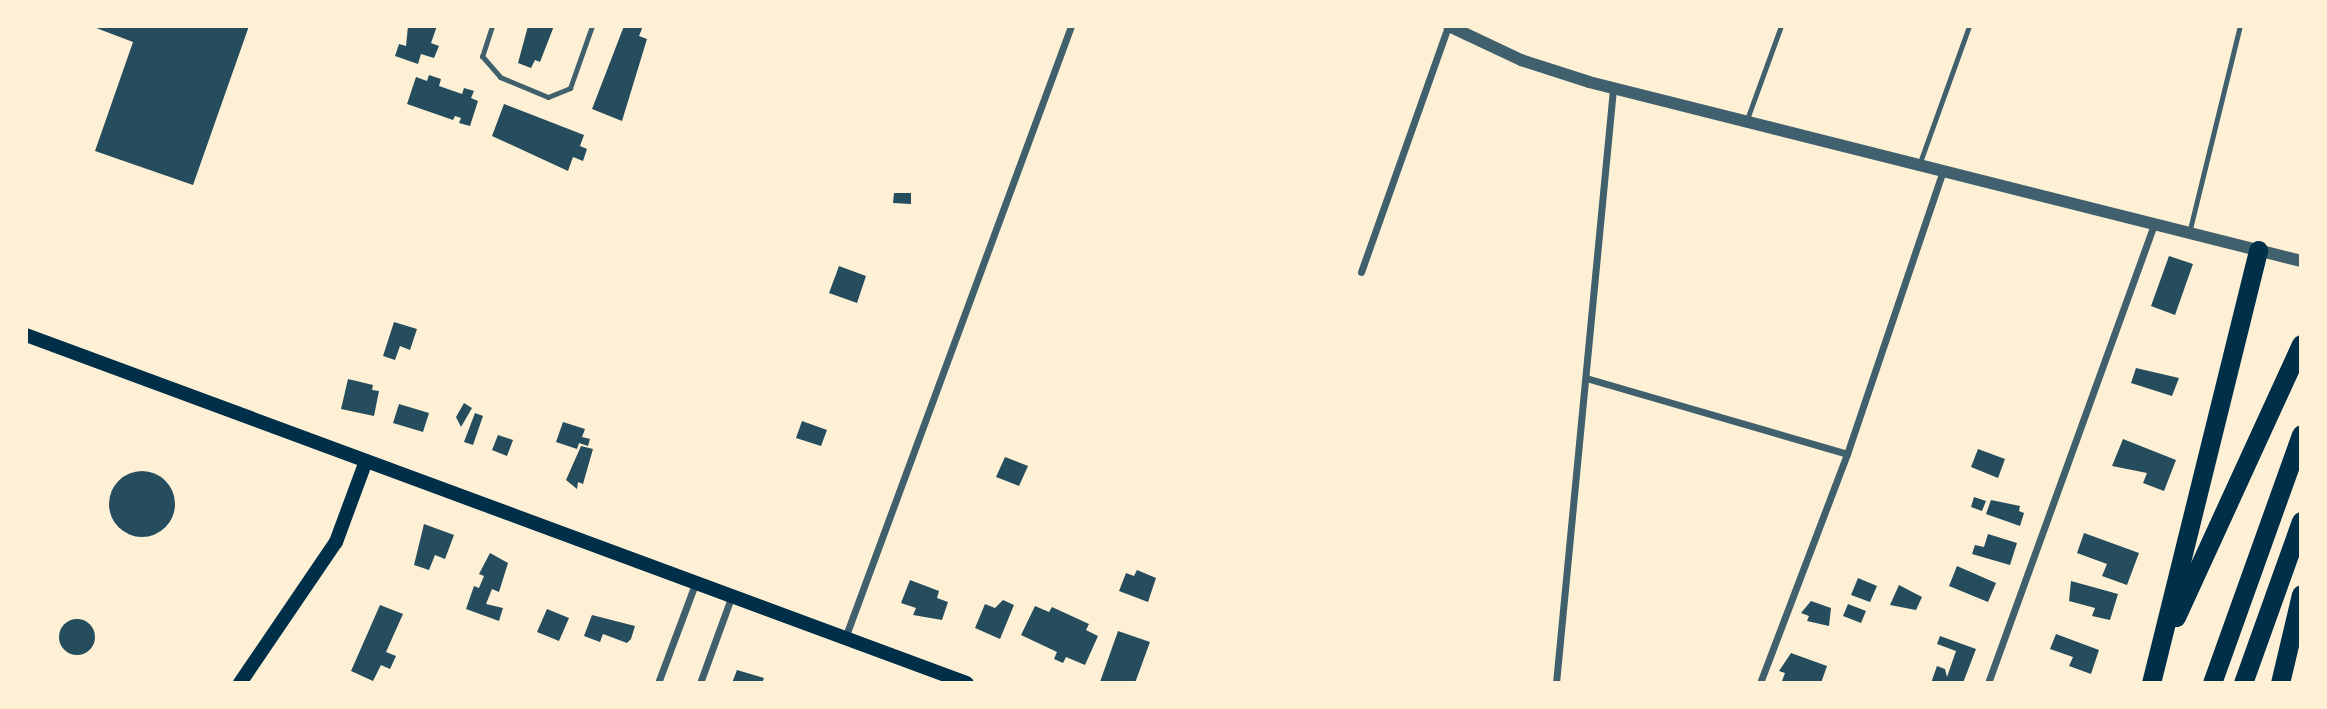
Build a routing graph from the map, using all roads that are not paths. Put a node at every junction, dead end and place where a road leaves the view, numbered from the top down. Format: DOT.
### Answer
graph roads {
  1 [pos="492,26"];
  2 [pos="592,26"];
  3 [pos="1071,26"];
  4 [pos="1448,26"];
  5 [pos="1781,26"];
  6 [pos="1969,26"];
  7 [pos="2240,26"];
  8 [pos="1613,89"];
  9 [pos="1746,122"];
  10 [pos="1919,165"];
  11 [pos="1943,171"];
  12 [pos="2154,224"];
  13 [pos="2189,233"];
  14 [pos="2258,250"];
  15 [pos="2301,261"];
  16 [pos="1361,272"];
  17 [pos="26,335"];
  18 [pos="2301,344"];
  19 [pos="1586,377"];
  20 [pos="2301,434"];
  21 [pos="1847,454"];
  22 [pos="366,461"];
  23 [pos="2301,521"];
  24 [pos="695,584"];
  25 [pos="2301,594"];
  26 [pos="731,598"];
  27 [pos="2166,635"];
  28 [pos="845,638"];
  29 [pos="240,683"];
  30 [pos="659,683"];
  31 [pos="699,683"];
  32 [pos="967,683"];
  33 [pos="1556,683"];
  34 [pos="1760,683"];
  35 [pos="1988,683"];
  36 [pos="2151,683"];
  37 [pos="2212,683"];
  38 [pos="2243,683"];
  39 [pos="2280,683"];
  1 -- 2 [label="lane"];
  3 -- 28 [label="street"];
  4 -- 8 [label="street"];
  4 -- 16 [label="street"];
  5 -- 9 [label="lane"];
  6 -- 10 [label="lane"];
  7 -- 13 [label="lane"];
  8 -- 9 [label="street"];
  8 -- 19 [label="street"];
  9 -- 10 [label="street"];
  10 -- 11 [label="street"];
  11 -- 12 [label="street"];
  11 -- 21 [label="street"];
  12 -- 13 [label="street"];
  12 -- 35 [label="street"];
  13 -- 14 [label="street"];
  14 -- 15 [label="street"];
  14 -- 27 [label="highway"];
  17 -- 22 [label="main road"];
  18 -- 27 [label="highway"];
  19 -- 21 [label="street"];
  19 -- 33 [label="street"];
  20 -- 37 [label="highway"];
  21 -- 34 [label="street"];
  22 -- 24 [label="main road"];
  22 -- 29 [label="main road"];
  23 -- 38 [label="highway"];
  24 -- 26 [label="main road"];
  24 -- 30 [label="street"];
  25 -- 39 [label="highway"];
  26 -- 28 [label="main road"];
  26 -- 31 [label="street"];
  27 -- 36 [label="highway"];
  28 -- 32 [label="main road"];
}
